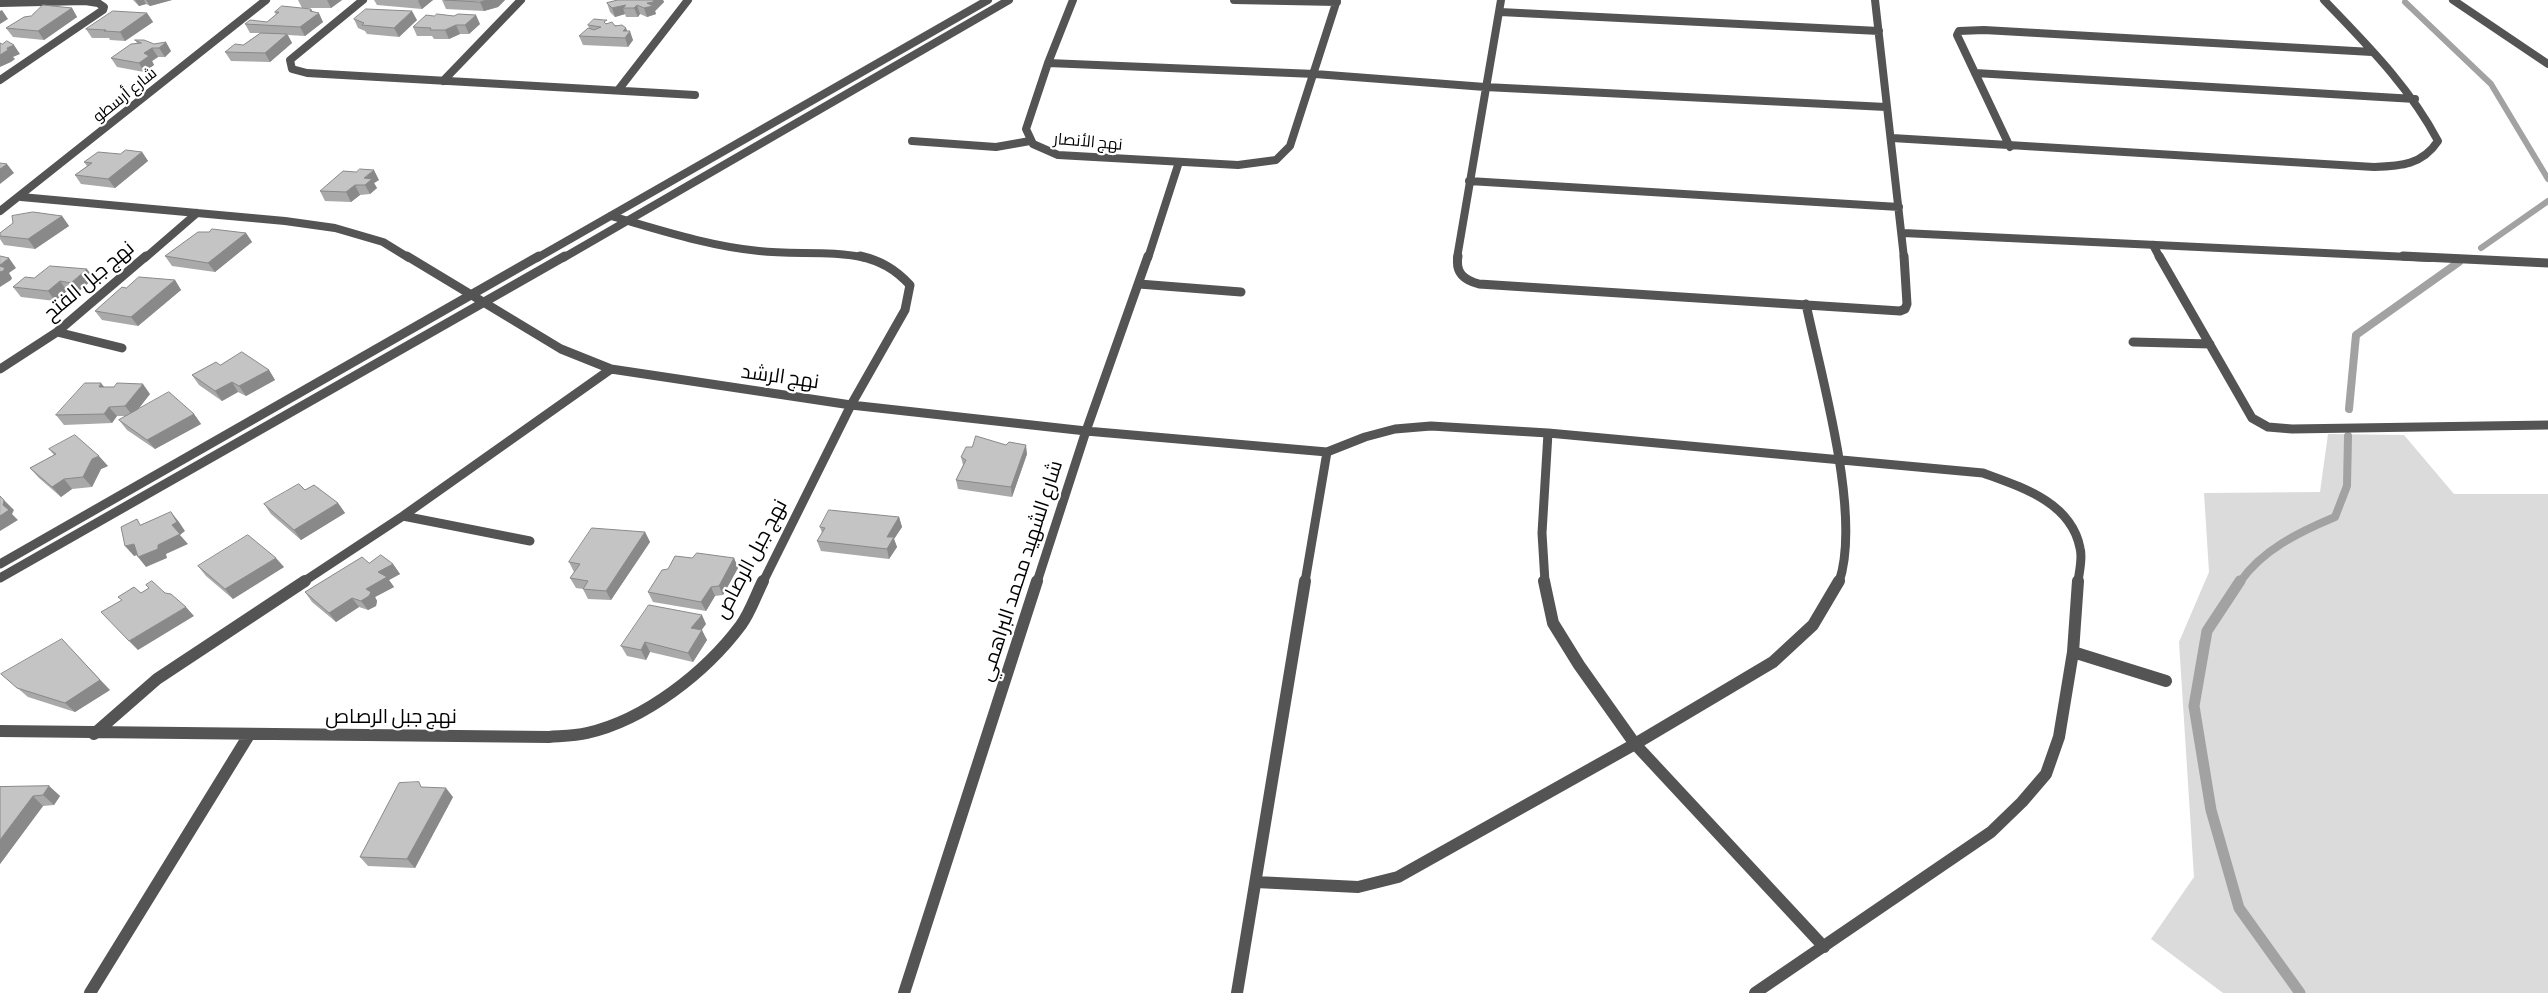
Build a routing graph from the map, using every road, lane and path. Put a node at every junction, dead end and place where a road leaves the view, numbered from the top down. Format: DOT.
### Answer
graph roads {
  1 [pos="266,0"];
  2 [pos="363,0"];
  3 [pos="521,0"];
  4 [pos="688,0"];
  5 [pos="988,0"];
  6 [pos="1009,0"];
  7 [pos="1073,0"];
  8 [pos="1234,0"];
  9 [pos="1501,0"];
  10 [pos="1875,0"];
  11 [pos="2324,0"];
  12 [pos="2452,0"];
  13 [pos="1337,1"];
  14 [pos="0,3"];
  15 [pos="1500,12"];
  16 [pos="1879,31"];
  17 [pos="2372,52"];
  18 [pos="1048,63"];
  19 [pos="2548,64"];
  20 [pos="1975,73"];
  21 [pos="1315,74"];
  22 [pos="0,80"];
  23 [pos="444,81"];
  24 [pos="1485,87"];
  25 [pos="620,89"];
  26 [pos="695,95"];
  27 [pos="2415,99"];
  28 [pos="1886,107"];
  29 [pos="1892,138"];
  30 [pos="912,140"];
  31 [pos="1030,142"];
  32 [pos="2010,147"];
  33 [pos="1179,162"];
  34 [pos="1469,181"];
  35 [pos="20,196"];
  36 [pos="1899,207"];
  37 [pos="0,211"];
  38 [pos="196,214"];
  39 [pos="612,216"];
  40 [pos="627,221"];
  41 [pos="1903,233"];
  42 [pos="2153,245"];
  43 [pos="2548,263"];
  44 [pos="1139,284"];
  45 [pos="1241,292"];
  46 [pos="472,296"];
  47 [pos="484,303"];
  48 [pos="1806,304"];
  49 [pos="57,332"];
  50 [pos="2133,342"];
  51 [pos="2210,344"];
  52 [pos="122,348"];
  53 [pos="0,369"];
  54 [pos="611,369"];
  55 [pos="851,405"];
  56 [pos="2548,425"];
  57 [pos="1086,431"];
  58 [pos="1548,433"];
  59 [pos="1327,452"];
  60 [pos="1839,458"];
  61 [pos="403,516"];
  62 [pos="530,541"];
  63 [pos="0,564"];
  64 [pos="0,578"];
  65 [pos="2073,652"];
  66 [pos="2166,681"];
  67 [pos="0,731"];
  68 [pos="94,734"];
  69 [pos="249,735"];
  70 [pos="1635,744"];
  71 [pos="1256,882"];
  72 [pos="1824,947"];
  73 [pos="90,993"];
  74 [pos="904,993"];
  75 [pos="1237,993"];
  76 [pos="1755,993"];
  1 -- 35 [label="street, شارع أرسطو"];
  2 -- 23 [label="street"];
  3 -- 23 [label="street"];
  4 -- 25 [label="street"];
  5 -- 39 [label="street"];
  6 -- 40 [label="street"];
  7 -- 18 [label="street, نهج الأنصار"];
  8 -- 13 [label="street"];
  9 -- 15 [label="street"];
  10 -- 16 [label="street"];
  11 -- 17 [label="street"];
  12 -- 19 [label="street"];
  13 -- 21 [label="street, نهج الأنصار"];
  14 -- 22 [label="street"];
  15 -- 16 [label="street"];
  15 -- 24 [label="street"];
  16 -- 28 [label="street"];
  17 -- 20 [label="street"];
  17 -- 27 [label="street"];
  18 -- 21 [label="street"];
  18 -- 31 [label="street, نهج الأنصار"];
  20 -- 27 [label="street"];
  20 -- 32 [label="street"];
  21 -- 24 [label="street"];
  21 -- 33 [label="street, نهج الأنصار"];
  23 -- 25 [label="street"];
  24 -- 28 [label="street"];
  24 -- 34 [label="street"];
  25 -- 26 [label="street"];
  27 -- 32 [label="street"];
  28 -- 29 [label="street"];
  29 -- 32 [label="street"];
  29 -- 36 [label="street"];
  30 -- 31 [label="street"];
  31 -- 33 [label="street, نهج الأنصار"];
  33 -- 44 [label="street, شارع الشهيد محمد البراهمي"];
  34 -- 36 [label="street"];
  34 -- 48 [label="street"];
  35 -- 37 [label="street, شارع أرسطو"];
  35 -- 38 [label="street, نهج الرشد"];
  36 -- 41 [label="street"];
  38 -- 46 [label="street, نهج الرشد"];
  38 -- 49 [label="street, نهج جبل الفتح"];
  39 -- 40 [label="street, نهج جبل الرصاص"];
  39 -- 46 [label="street"];
  40 -- 47 [label="street"];
  40 -- 55 [label="street, نهج جبل الرصاص"];
  41 -- 42 [label="street"];
  41 -- 48 [label="street"];
  42 -- 43 [label="street"];
  42 -- 51 [label="street"];
  44 -- 45 [label="street"];
  44 -- 57 [label="street, شارع الشهيد محمد البراهمي"];
  46 -- 47 [label="street, نهج الرشد"];
  46 -- 63 [label="street"];
  47 -- 54 [label="street, نهج الرشد"];
  47 -- 64 [label="street"];
  48 -- 60 [label="street"];
  49 -- 52 [label="street"];
  49 -- 53 [label="street, نهج جبل الفتح"];
  50 -- 51 [label="street"];
  51 -- 56 [label="street"];
  54 -- 55 [label="street, نهج الرشد"];
  54 -- 61 [label="street"];
  55 -- 57 [label="street, نهج الرشد"];
  55 -- 69 [label="street, نهج جبل الرصاص"];
  57 -- 59 [label="street, نهج الرشد"];
  57 -- 74 [label="street, شارع الشهيد محمد البراهمي"];
  58 -- 59 [label="street"];
  58 -- 60 [label="street"];
  58 -- 70 [label="street"];
  59 -- 71 [label="street"];
  60 -- 65 [label="street"];
  60 -- 70 [label="street"];
  61 -- 62 [label="street"];
  61 -- 68 [label="street"];
  65 -- 66 [label="street"];
  65 -- 72 [label="street"];
  67 -- 68 [label="street, نهج جبل الرصاص"];
  68 -- 69 [label="street, نهج جبل الرصاص"];
  69 -- 73 [label="street"];
  70 -- 71 [label="street"];
  70 -- 72 [label="street"];
  71 -- 75 [label="street"];
  72 -- 76 [label="street"];
}
